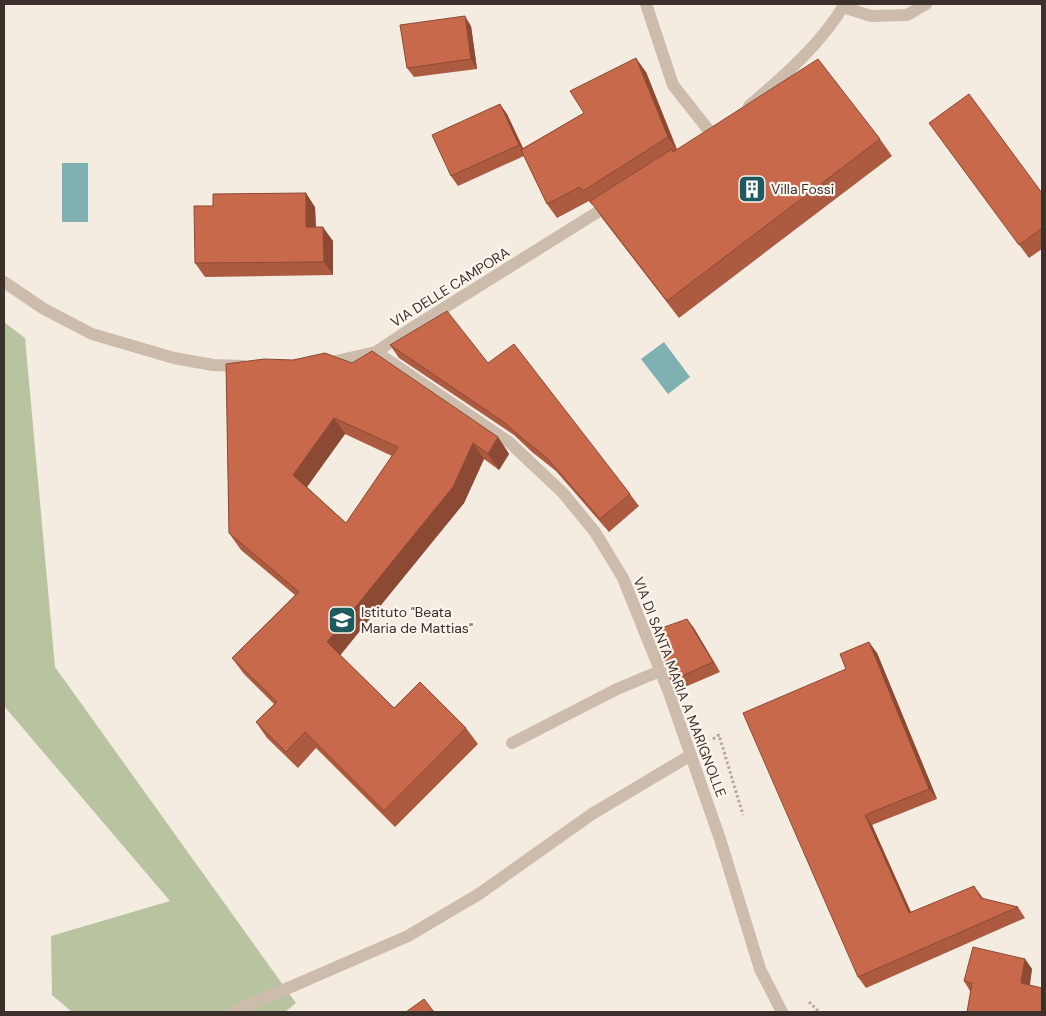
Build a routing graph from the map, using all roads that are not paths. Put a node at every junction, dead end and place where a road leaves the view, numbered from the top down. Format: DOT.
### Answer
graph roads {
  1 [pos="646,4"];
  2 [pos="926,4"];
  3 [pos="844,5"];
  4 [pos="743,112"];
  5 [pos="713,137"];
  6 [pos="623,196"];
  7 [pos="4,282"];
  8 [pos="376,352"];
  9 [pos="312,366"];
  10 [pos="258,367"];
  11 [pos="660,671"];
  12 [pos="512,743"];
  13 [pos="691,755"];
  14 [pos="233,1012"];
  15 [pos="782,1012"];
  1 -- 5 [label="street"];
  2 -- 3 [label="street"];
  3 -- 4 [label="street"];
  6 -- 8 [label="street, VIA DELLE CAMPORA"];
  7 -- 10 [label="street"];
  8 -- 9 [label="street, VIA DELLE CAMPORA"];
  8 -- 11 [label="street, VIA DI SANTA MARIA A MARIGNOLLE"];
  11 -- 12 [label="street"];
  11 -- 13 [label="street, VIA DI SANTA MARIA A MARIGNOLLE"];
  13 -- 14 [label="street"];
  13 -- 15 [label="street, VIA DI SANTA MARIA A MARIGNOLLE"];
}
